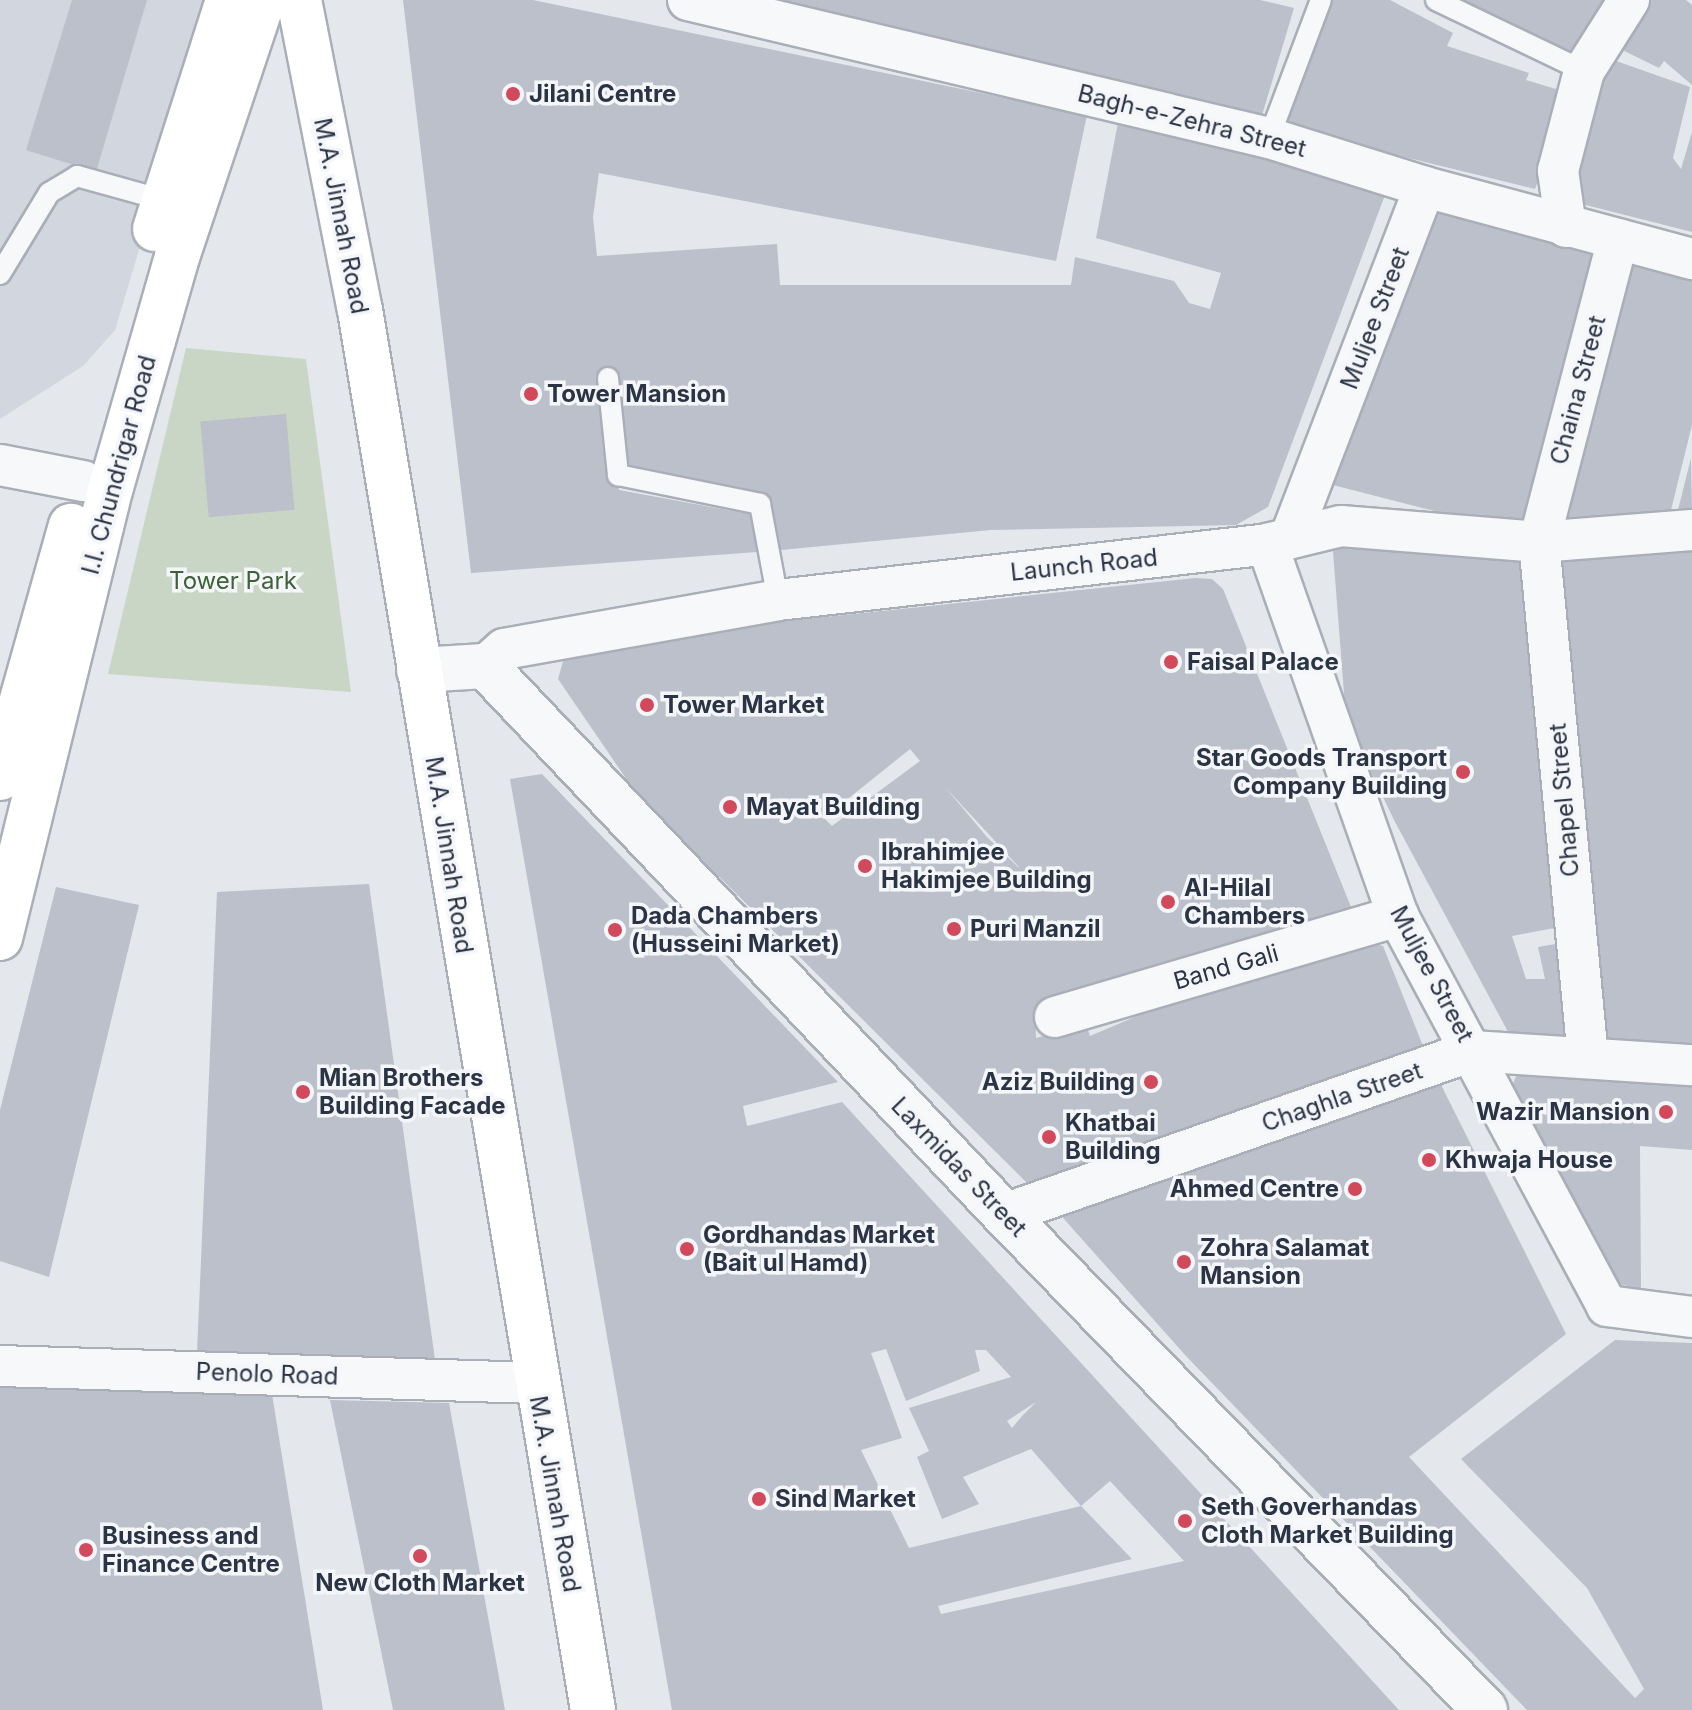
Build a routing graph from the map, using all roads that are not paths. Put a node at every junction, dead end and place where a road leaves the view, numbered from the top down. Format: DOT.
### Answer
graph roads {
  1 [pos="228,0"];
  2 [pos="263,0"];
  3 [pos="299,0"];
  4 [pos="688,0"];
  5 [pos="1321,0"];
  6 [pos="1436,0"];
  7 [pos="1629,0"];
  8 [pos="1584,71"];
  9 [pos="1269,138"];
  10 [pos="1425,187"];
  11 [pos="163,200"];
  12 [pos="1566,227"];
  13 [pos="1618,239"];
  14 [pos="1692,259"];
  15 [pos="0,274"];
  16 [pos="608,378"];
  17 [pos="0,465"];
  18 [pos="83,481"];
  19 [pos="1692,530"];
  20 [pos="1278,541"];
  21 [pos="1539,542"];
  22 [pos="778,600"];
  23 [pos="485,666"];
  24 [pos="419,670"];
  25 [pos="0,778"];
  26 [pos="1398,916"];
  27 [pos="0,938"];
  28 [pos="1055,1017"];
  29 [pos="1473,1051"];
  30 [pos="1588,1058"];
  31 [pos="1692,1065"];
  32 [pos="1004,1214"];
  33 [pos="1692,1317"];
  34 [pos="0,1366"];
  35 [pos="534,1383"];
  36 [pos="593,1710"];
  37 [pos="1485,1710"];
  1 -- 11 [label="main road, I.I. Chundrigar Road"];
  2 -- 27 [label="main road, I.I. Chundrigar Road"];
  3 -- 24 [label="main road, M.A. Jinnah Road"];
  4 -- 9 [label="street, Bagh-e-Zehra Street"];
  5 -- 9 [label="lane"];
  6 -- 8 [label="lane"];
  7 -- 8 [label="street"];
  8 -- 12 [label="street"];
  9 -- 10 [label="street, Bagh-e-Zehra Street"];
  10 -- 12 [label="street, Bagh-e-Zehra Street"];
  10 -- 20 [label="street, Muljee Street"];
  11 -- 15 [label="lane"];
  11 -- 18 [label="main road, I.I. Chundrigar Road"];
  12 -- 13 [label="street, Bagh-e-Zehra Street"];
  13 -- 14 [label="street, Bagh-e-Zehra Street"];
  13 -- 21 [label="street, Chaina Street"];
  16 -- 22 [label="lane"];
  17 -- 18 [label="street"];
  18 -- 25 [label="main road, I.I. Chundrigar Road"];
  19 -- 21 [label="street, Launch Road"];
  20 -- 21 [label="street, Launch Road"];
  20 -- 22 [label="street, Launch Road"];
  20 -- 26 [label="street, Muljee Street"];
  21 -- 30 [label="street, Chapel Street"];
  22 -- 23 [label="street, Launch Road"];
  23 -- 24 [label="street"];
  23 -- 32 [label="street, Laxmidas Street"];
  24 -- 35 [label="main road, M.A. Jinnah Road"];
  26 -- 28 [label="street, Band Gali"];
  26 -- 29 [label="street, Muljee Street"];
  29 -- 30 [label="street, Chaghla Street"];
  29 -- 32 [label="street, Chaghla Street"];
  29 -- 33 [label="street, Muljee Street"];
  30 -- 31 [label="street, Chaghla Street"];
  32 -- 37 [label="street, Laxmidas Street"];
  34 -- 35 [label="street, Penolo Road"];
  35 -- 36 [label="main road, M.A. Jinnah Road"];
}
